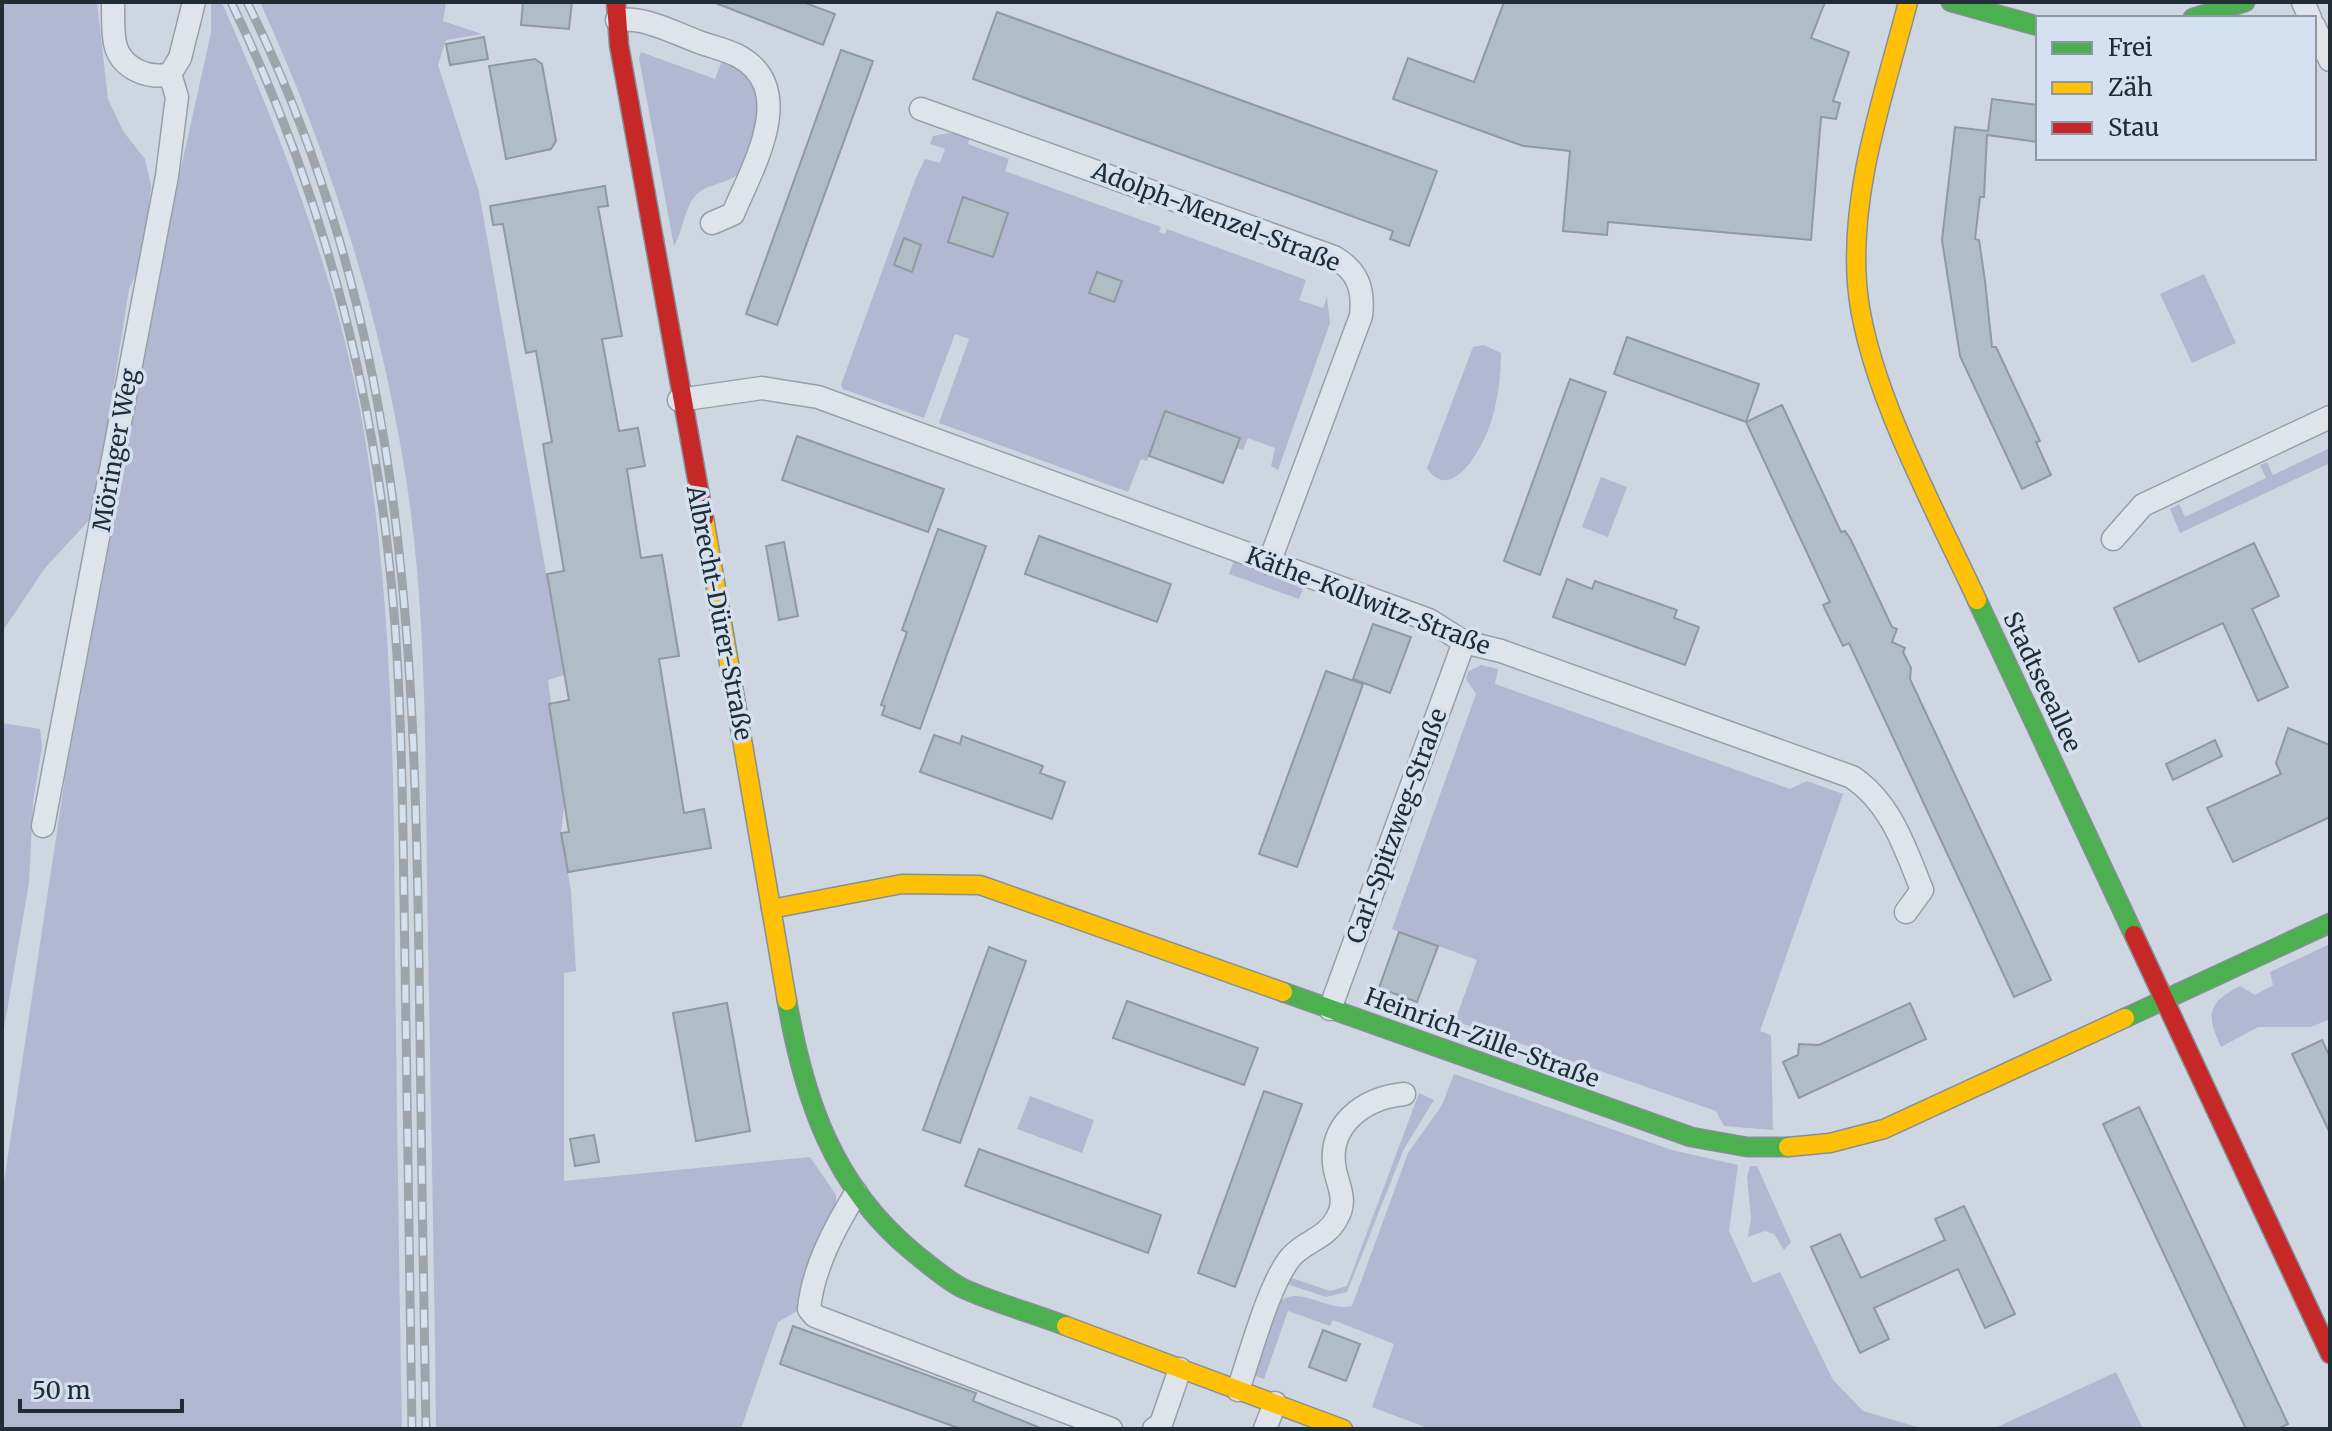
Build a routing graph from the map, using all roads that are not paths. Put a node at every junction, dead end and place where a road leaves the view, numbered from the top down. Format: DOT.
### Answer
graph roads {
  1 [pos="113,2"];
  2 [pos="194,2"];
  3 [pos="1908,2"];
  4 [pos="1951,2"];
  5 [pos="2245,2"];
  6 [pos="616,11"];
  7 [pos="2200,16"];
  8 [pos="2036,25"];
  9 [pos="2316,30"];
  10 [pos="2330,60"];
  11 [pos="170,74"];
  12 [pos="921,109"];
  13 [pos="712,223"];
  14 [pos="679,400"];
  15 [pos="2330,417"];
  16 [pos="2113,539"];
  17 [pos="1269,563"];
  18 [pos="1464,642"];
  19 [pos="43,826"];
  20 [pos="771,909"];
  21 [pos="1906,912"];
  22 [pos="2330,923"];
  23 [pos="2164,1001"];
  24 [pos="1330,1009"];
  25 [pos="1404,1094"];
  26 [pos="856,1193"];
  27 [pos="2330,1354"];
  28 [pos="1180,1369"];
  29 [pos="1238,1390"];
  30 [pos="1275,1403"];
  31 [pos="1111,1429"];
  32 [pos="1154,1429"];
  33 [pos="1265,1429"];
  34 [pos="1343,1429"];
  1 -- 11 [label="street"];
  2 -- 11 [label="street"];
  3 -- 23 [label="street, Stadtseeallee"];
  4 -- 8 [label="street"];
  5 -- 7 [label="street"];
  6 -- 13 [label="street, Albrecht-Dürer-Straße"];
  6 -- 14 [label="street, Albrecht-Dürer-Straße"];
  9 -- 10 [label="street"];
  11 -- 19 [label="street, Möringer Weg"];
  12 -- 17 [label="street, Adolph-Menzel-Straße"];
  14 -- 17 [label="street, Käthe-Kollwitz-Straße"];
  14 -- 20 [label="street, Albrecht-Dürer-Straße"];
  15 -- 16 [label="street"];
  17 -- 18 [label="street, Käthe-Kollwitz-Straße"];
  18 -- 21 [label="street, Käthe-Kollwitz-Straße"];
  18 -- 24 [label="street, Carl-Spitzweg-Straße"];
  20 -- 24 [label="street, Heinrich-Zille-Straße"];
  20 -- 26 [label="street, Albrecht-Dürer-Straße"];
  22 -- 23 [label="street, Heinrich-Zille-Straße"];
  23 -- 24 [label="street, Heinrich-Zille-Straße"];
  23 -- 27 [label="street, Stadtseeallee"];
  25 -- 29 [label="street"];
  26 -- 28 [label="street, Albrecht-Dürer-Straße"];
  26 -- 31 [label="street"];
  28 -- 29 [label="street, Albrecht-Dürer-Straße"];
  28 -- 32 [label="street"];
  29 -- 30 [label="street, Albrecht-Dürer-Straße"];
  30 -- 33 [label="street"];
  30 -- 34 [label="street, Albrecht-Dürer-Straße"];
}
